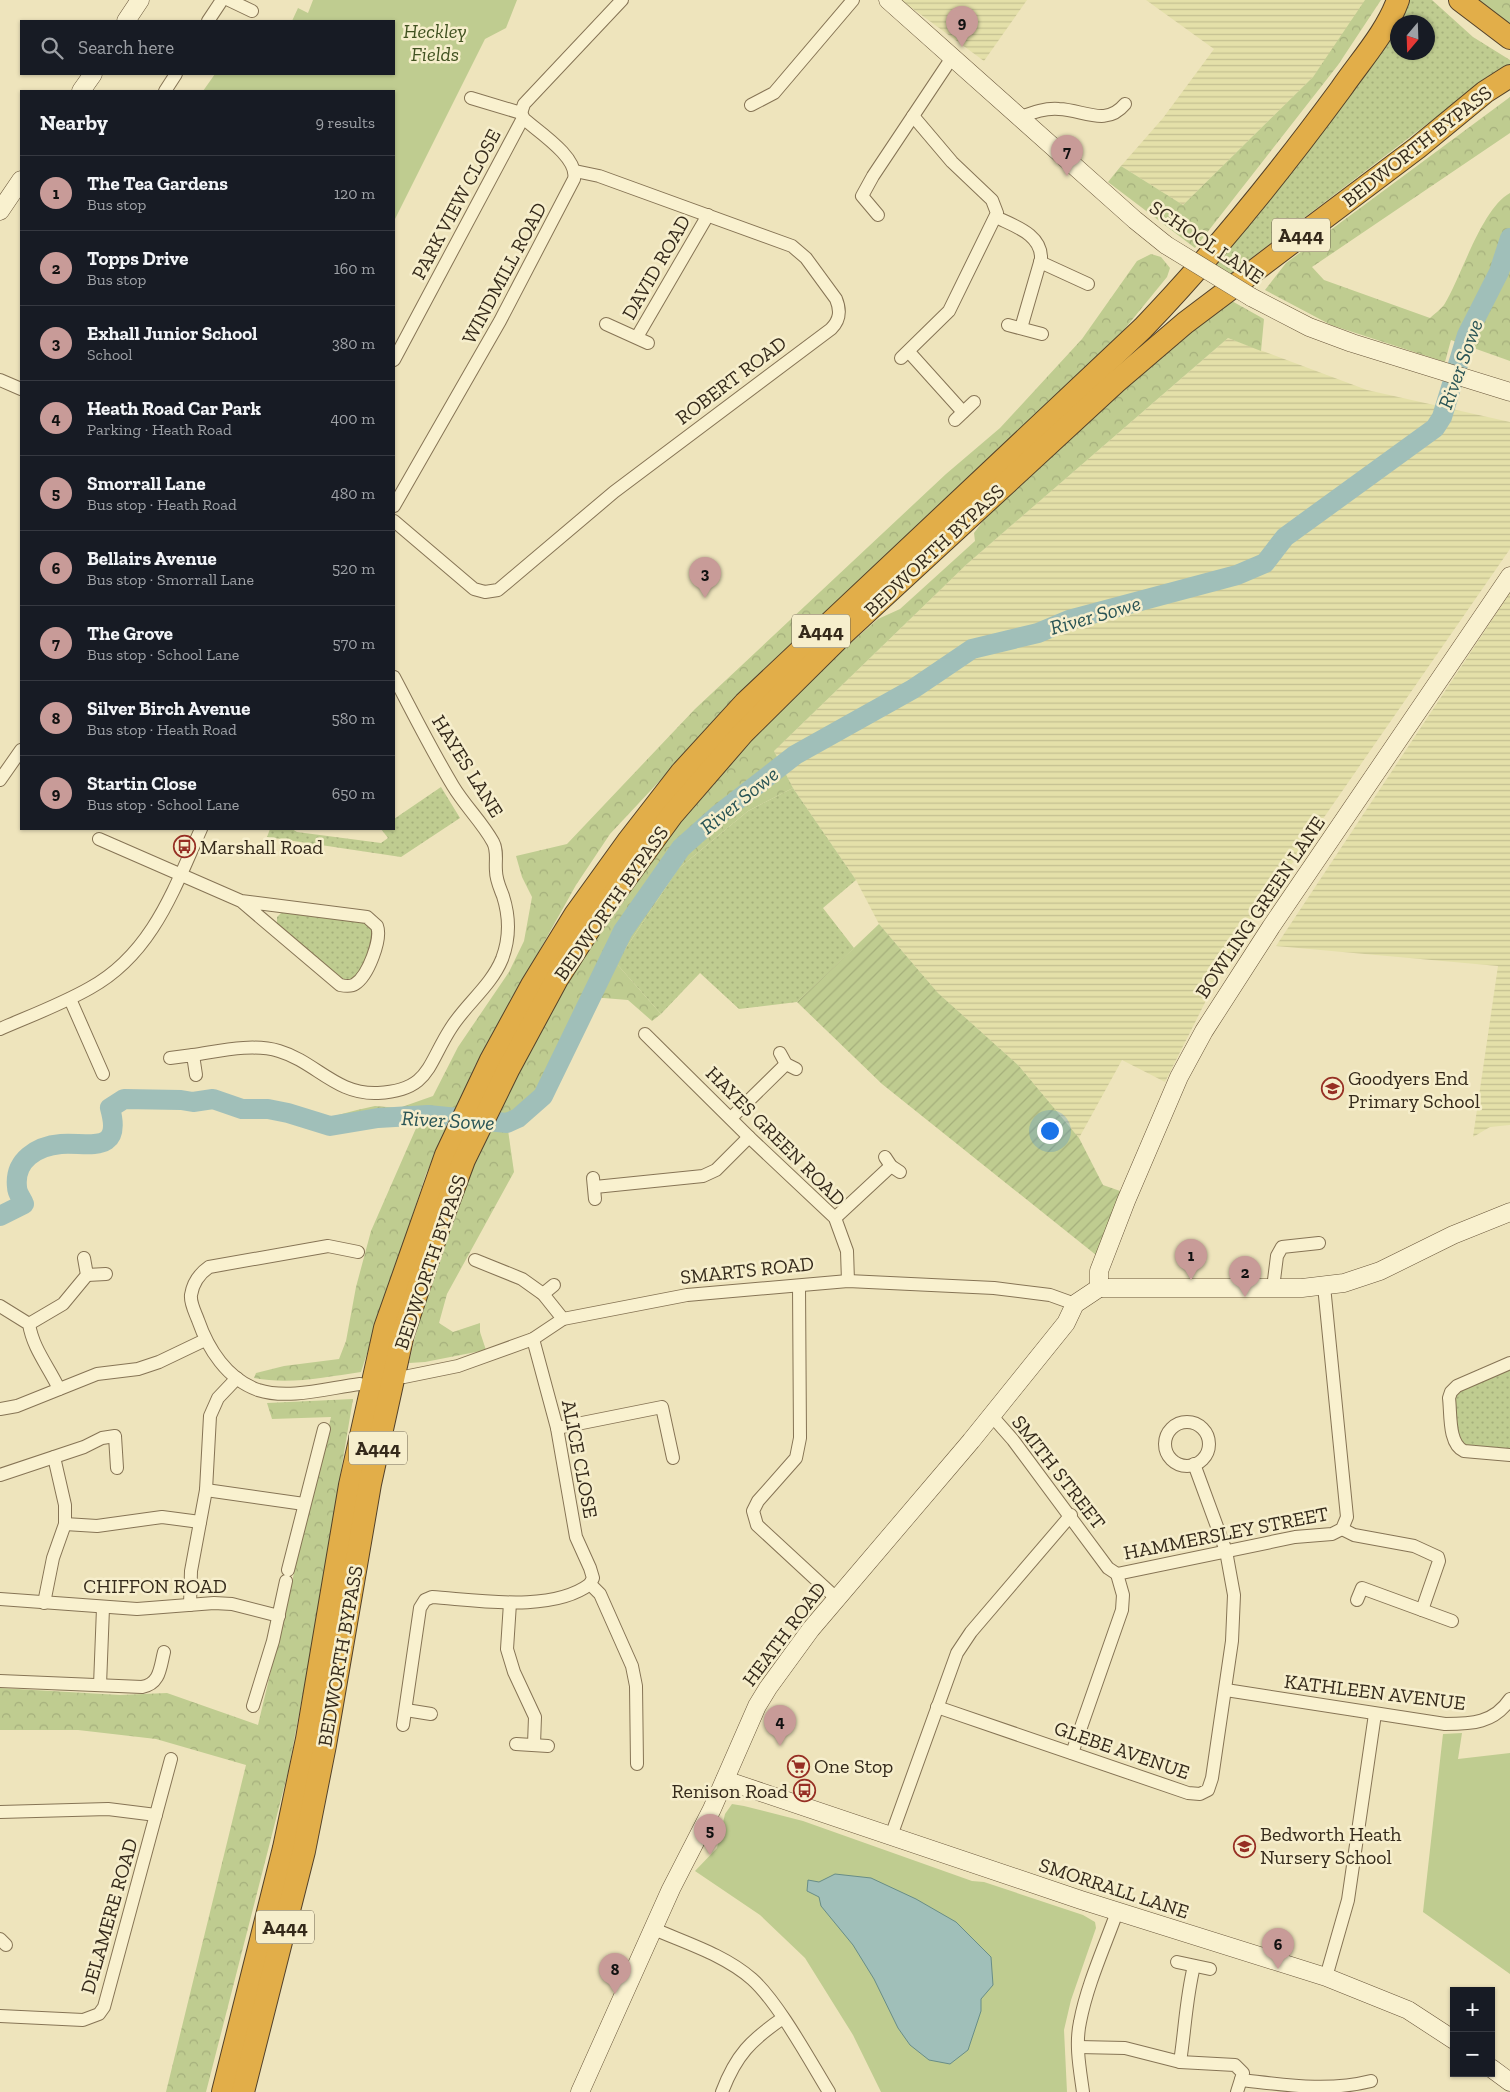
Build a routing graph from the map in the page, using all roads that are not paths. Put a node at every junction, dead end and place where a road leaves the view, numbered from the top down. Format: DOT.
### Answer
graph roads {
  1 [pos="140,0"];
  2 [pos="222,0"];
  3 [pos="229,0"];
  4 [pos="622,0"];
  5 [pos="853,0"];
  6 [pos="888,0"];
  7 [pos="1398,0"];
  8 [pos="1460,0"];
  9 [pos="252,11"];
  10 [pos="127,20"];
  11 [pos="209,20"];
  12 [pos="1510,38"];
  13 [pos="953,56"];
  14 [pos="92,75"];
  15 [pos="175,75"];
  16 [pos="1510,76"];
  17 [pos="82,90"];
  18 [pos="166,90"];
  19 [pos="472,98"];
  20 [pos="1125,104"];
  21 [pos="751,105"];
  22 [pos="522,115"];
  23 [pos="913,116"];
  24 [pos="1021,117"];
  25 [pos="575,171"];
  26 [pos="20,181"];
  27 [pos="0,211"];
  28 [pos="878,214"];
  29 [pos="708,215"];
  30 [pos="996,217"];
  31 [pos="1040,262"];
  32 [pos="1088,284"];
  33 [pos="606,324"];
  34 [pos="1008,325"];
  35 [pos="1021,328"];
  36 [pos="1042,334"];
  37 [pos="395,358"];
  38 [pos="0,380"];
  39 [pos="20,389"];
  40 [pos="1510,392"];
  41 [pos="974,402"];
  42 [pos="395,504"];
  43 [pos="395,522"];
  44 [pos="1510,576"];
  45 [pos="395,679"];
  46 [pos="20,751"];
  47 [pos="0,780"];
  48 [pos="201,830"];
  49 [pos="99,839"];
  50 [pos="180,874"];
  51 [pos="241,901"];
  52 [pos="70,999"];
  53 [pos="0,1029"];
  54 [pos="645,1034"];
  55 [pos="193,1055"];
  56 [pos="170,1058"];
  57 [pos="787,1062"];
  58 [pos="500,1064"];
  59 [pos="103,1074"];
  60 [pos="196,1075"];
  61 [pos="731,1118"];
  62 [pos="749,1137"];
  63 [pos="892,1165"];
  64 [pos="594,1188"];
  65 [pos="1510,1212"];
  66 [pos="835,1218"];
  67 [pos="1319,1243"];
  68 [pos="358,1252"];
  69 [pos="84,1258"];
  70 [pos="475,1260"];
  71 [pos="106,1274"];
  72 [pos="88,1275"];
  73 [pos="848,1281"];
  74 [pos="554,1285"];
  75 [pos="799,1286"];
  76 [pos="1324,1286"];
  77 [pos="1099,1288"];
  78 [pos="1273,1288"];
  79 [pos="543,1294"];
  80 [pos="1075,1304"];
  81 [pos="0,1306"];
  82 [pos="563,1319"];
  83 [pos="30,1324"];
  84 [pos="533,1339"];
  85 [pos="205,1340"];
  86 [pos="1510,1363"];
  87 [pos="404,1377"];
  88 [pos="237,1378"];
  89 [pos="360,1384"];
  90 [pos="58,1389"];
  91 [pos="0,1410"];
  92 [pos="991,1415"];
  93 [pos="557,1428"];
  94 [pos="324,1429"];
  95 [pos="1510,1455"];
  96 [pos="54,1457"];
  97 [pos="673,1458"];
  98 [pos="1194,1464"];
  99 [pos="117,1468"];
  100 [pos="0,1474"];
  101 [pos="206,1490"];
  102 [pos="304,1504"];
  103 [pos="1071,1515"];
  104 [pos="200,1522"];
  105 [pos="64,1524"];
  106 [pos="1342,1529"];
  107 [pos="1226,1551"];
  108 [pos="1117,1574"];
  109 [pos="590,1584"];
  110 [pos="836,1598"];
  111 [pos="0,1599"];
  112 [pos="1357,1600"];
  113 [pos="44,1603"];
  114 [pos="510,1603"];
  115 [pos="190,1605"];
  116 [pos="103,1608"];
  117 [pos="1422,1610"];
  118 [pos="278,1616"];
  119 [pos="1452,1621"];
  120 [pos="164,1652"];
  121 [pos="0,1682"];
  122 [pos="100,1685"];
  123 [pos="1226,1690"];
  124 [pos="1510,1699"];
  125 [pos="254,1706"];
  126 [pos="937,1707"];
  127 [pos="406,1710"];
  128 [pos="430,1714"];
  129 [pos="1375,1714"];
  130 [pos="403,1725"];
  131 [pos="516,1744"];
  132 [pos="534,1744"];
  133 [pos="548,1746"];
  134 [pos="1072,1753"];
  135 [pos="171,1759"];
  136 [pos="637,1764"];
  137 [pos="725,1780"];
  138 [pos="0,1812"];
  139 [pos="156,1815"];
  140 [pos="891,1836"];
  141 [pos="1117,1912"];
  142 [pos="654,1929"];
  143 [pos="1177,1962"];
  144 [pos="1194,1966"];
  145 [pos="1210,1969"];
  146 [pos="1326,1977"];
  147 [pos="0,2016"];
  148 [pos="783,2018"];
  149 [pos="1450,2037"];
  150 [pos="1079,2047"];
  151 [pos="1180,2062"];
  152 [pos="240,2067"];
  153 [pos="1495,2071"];
  154 [pos="1371,2081"];
  155 [pos="1510,2082"];
  156 [pos="1239,2086"];
  157 [pos="1352,2089"];
  158 [pos="221,2092"];
  159 [pos="245,2092"];
  160 [pos="580,2092"];
  161 [pos="722,2092"];
  162 [pos="829,2092"];
  163 [pos="1083,2092"];
  1 -- 10 [label="street"];
  2 -- 11 [label="street"];
  3 -- 9 [label="street"];
  4 -- 22 [label="street, PARK VIEW CLOSE"];
  5 -- 21 [label="street"];
  6 -- 13 [label="street, SCHOOL LANE"];
  7 -- 58 [label="highway, BEDWORTH BYPASS / A444"];
  8 -- 12 [label="highway"];
  13 -- 23 [label="street"];
  13 -- 24 [label="street, SCHOOL LANE"];
  14 -- 17 [label="street"];
  15 -- 18 [label="street"];
  16 -- 58 [label="highway, BEDWORTH BYPASS / A444"];
  19 -- 22 [label="street"];
  20 -- 24 [label="street"];
  22 -- 25 [label="street"];
  22 -- 37 [label="street, PARK VIEW CLOSE"];
  23 -- 28 [label="street"];
  23 -- 30 [label="street"];
  24 -- 40 [label="street, SCHOOL LANE, bridge"];
  25 -- 29 [label="street, ROBERT ROAD"];
  25 -- 42 [label="street, WINDMILL ROAD"];
  26 -- 27 [label="street"];
  29 -- 33 [label="street, DAVID ROAD"];
  29 -- 43 [label="street, ROBERT ROAD"];
  30 -- 31 [label="street"];
  30 -- 41 [label="street"];
  31 -- 32 [label="street"];
  31 -- 35 [label="street"];
  34 -- 35 [label="street"];
  35 -- 36 [label="street"];
  38 -- 39 [label="street"];
  44 -- 77 [label="street, BOWLING GREEN LANE"];
  45 -- 55 [label="street, HAYES LANE"];
  46 -- 47 [label="street"];
  48 -- 50 [label="street"];
  49 -- 50 [label="street"];
  50 -- 51 [label="street"];
  50 -- 52 [label="street"];
  51 -- 51 [label="street"];
  52 -- 53 [label="street"];
  52 -- 59 [label="street"];
  54 -- 61 [label="street, HAYES GREEN ROAD"];
  55 -- 56 [label="street, HAYES LANE"];
  55 -- 60 [label="street"];
  57 -- 61 [label="street"];
  58 -- 152 [label="highway, BEDWORTH BYPASS / A444"];
  61 -- 62 [label="street, HAYES GREEN ROAD"];
  62 -- 64 [label="street"];
  62 -- 66 [label="street, HAYES GREEN ROAD"];
  63 -- 66 [label="street"];
  65 -- 76 [label="street"];
  66 -- 73 [label="street, HAYES GREEN ROAD"];
  67 -- 78 [label="street"];
  68 -- 85 [label="street"];
  69 -- 72 [label="street"];
  70 -- 79 [label="street"];
  71 -- 72 [label="street"];
  72 -- 83 [label="street"];
  73 -- 75 [label="street, SMARTS ROAD"];
  73 -- 80 [label="street, SMARTS ROAD"];
  74 -- 79 [label="street"];
  75 -- 82 [label="street, SMARTS ROAD"];
  75 -- 110 [label="street"];
  76 -- 78 [label="street"];
  76 -- 106 [label="street"];
  77 -- 78 [label="street"];
  77 -- 80 [label="street"];
  79 -- 82 [label="street"];
  80 -- 92 [label="street, HEATH ROAD"];
  81 -- 83 [label="street"];
  82 -- 84 [label="street, SMARTS ROAD"];
  83 -- 90 [label="street"];
  84 -- 87 [label="street, SMARTS ROAD"];
  84 -- 93 [label="street, ALICE CLOSE"];
  85 -- 88 [label="street"];
  85 -- 90 [label="street"];
  86 -- 95 [label="street"];
  88 -- 89 [label="street"];
  88 -- 101 [label="street"];
  90 -- 91 [label="street"];
  92 -- 103 [label="street, SMITH STREET"];
  92 -- 110 [label="street, HEATH ROAD"];
  93 -- 97 [label="street"];
  93 -- 109 [label="street, ALICE CLOSE"];
  94 -- 102 [label="street"];
  96 -- 99 [label="street"];
  96 -- 100 [label="street"];
  96 -- 105 [label="street"];
  98 -- 107 [label="street, GLEBE AVENUE"];
  101 -- 102 [label="street"];
  101 -- 104 [label="street"];
  102 -- 118 [label="street"];
  103 -- 108 [label="street, SMITH STREET"];
  103 -- 126 [label="street"];
  104 -- 105 [label="street"];
  104 -- 115 [label="street"];
  105 -- 113 [label="street"];
  106 -- 107 [label="street, HAMMERSLEY STREET"];
  106 -- 117 [label="street"];
  107 -- 108 [label="street, HAMMERSLEY STREET"];
  107 -- 123 [label="street, GLEBE AVENUE"];
  108 -- 134 [label="street"];
  109 -- 114 [label="street"];
  109 -- 136 [label="street, ALICE CLOSE"];
  110 -- 137 [label="street, HEATH ROAD"];
  111 -- 113 [label="street, CHIFFON ROAD"];
  112 -- 117 [label="street"];
  113 -- 116 [label="street, CHIFFON ROAD"];
  114 -- 127 [label="street"];
  114 -- 132 [label="street"];
  115 -- 116 [label="street, CHIFFON ROAD"];
  115 -- 118 [label="street, CHIFFON ROAD"];
  116 -- 122 [label="street"];
  117 -- 119 [label="street"];
  118 -- 125 [label="street"];
  120 -- 122 [label="street"];
  121 -- 122 [label="street"];
  123 -- 129 [label="street, KATHLEEN AVENUE"];
  123 -- 134 [label="street, GLEBE AVENUE"];
  124 -- 129 [label="street, KATHLEEN AVENUE"];
  126 -- 134 [label="street, GLEBE AVENUE"];
  126 -- 140 [label="street"];
  127 -- 128 [label="street"];
  127 -- 130 [label="street"];
  129 -- 146 [label="street"];
  131 -- 132 [label="street"];
  132 -- 133 [label="street"];
  135 -- 139 [label="street, DELAMERE ROAD"];
  137 -- 140 [label="street, SMORRALL LANE"];
  137 -- 142 [label="street, HEATH ROAD"];
  138 -- 139 [label="street"];
  139 -- 147 [label="street, DELAMERE ROAD"];
  140 -- 141 [label="street, SMORRALL LANE"];
  141 -- 146 [label="street, SMORRALL LANE"];
  141 -- 150 [label="street"];
  142 -- 148 [label="street"];
  142 -- 160 [label="street, HEATH ROAD"];
  143 -- 144 [label="street"];
  144 -- 145 [label="street"];
  144 -- 151 [label="street"];
  146 -- 149 [label="street, SMORRALL LANE"];
  148 -- 161 [label="street"];
  148 -- 162 [label="street"];
  150 -- 151 [label="street"];
  150 -- 163 [label="street"];
  151 -- 156 [label="street"];
  152 -- 158 [label="highway, BEDWORTH BYPASS / A444"];
  152 -- 159 [label="highway, BEDWORTH BYPASS / A444"];
  153 -- 155 [label="street"];
  154 -- 157 [label="street"];
  156 -- 157 [label="street"];
}
